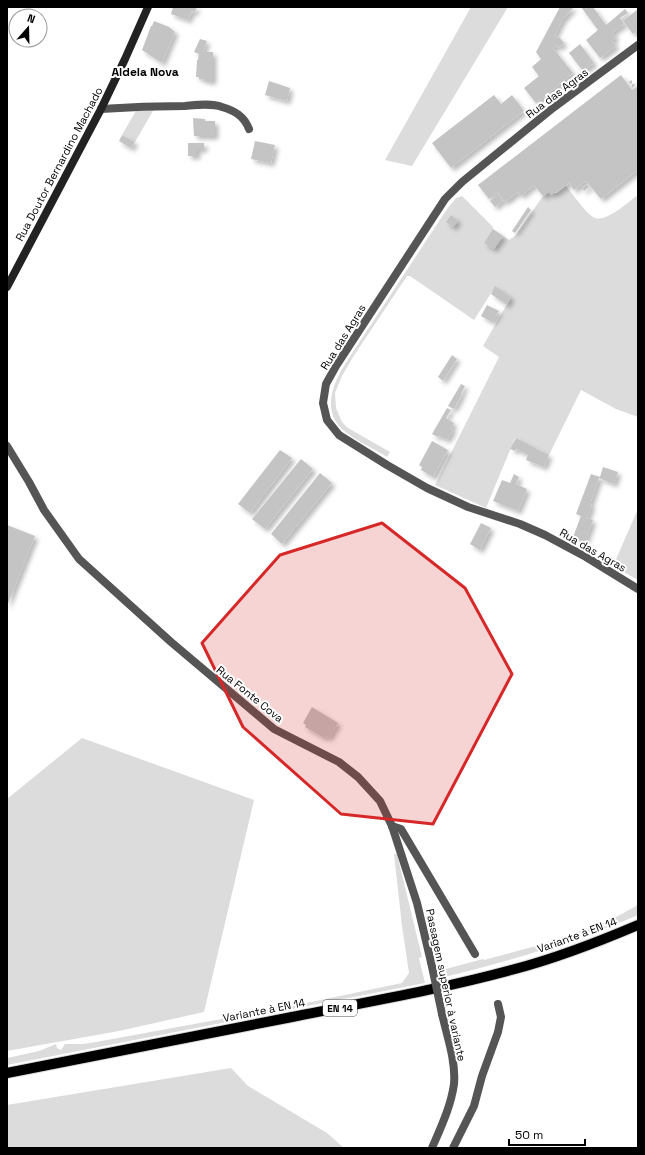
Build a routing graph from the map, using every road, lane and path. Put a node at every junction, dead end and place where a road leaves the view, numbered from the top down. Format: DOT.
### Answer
graph roads {
  1 [pos="148,7"];
  2 [pos="638,45"];
  3 [pos="101,109"];
  4 [pos="249,129"];
  5 [pos="7,287"];
  6 [pos="7,446"];
  7 [pos="638,589"];
  8 [pos="392,826"];
  9 [pos="638,925"];
  10 [pos="475,954"];
  11 [pos="498,1004"];
  12 [pos="7,1073"];
  13 [pos="432,1148"];
  14 [pos="453,1148"];
  1 -- 3 [label="main road, Rua Doutor Bernardino Machado"];
  2 -- 7 [label="street, Rua das Agras"];
  3 -- 4 [label="street"];
  3 -- 5 [label="main road, Rua Doutor Bernardino Machado"];
  6 -- 8 [label="street, Rua Fonte Cova"];
  8 -- 10 [label="street, Rua Fonte Cova"];
  8 -- 13 [label="street, Passagem superior à variante, bridge"];
  9 -- 12 [label="main road, Variante à EN 14 / EN 14"];
  11 -- 14 [label="street"];
}
